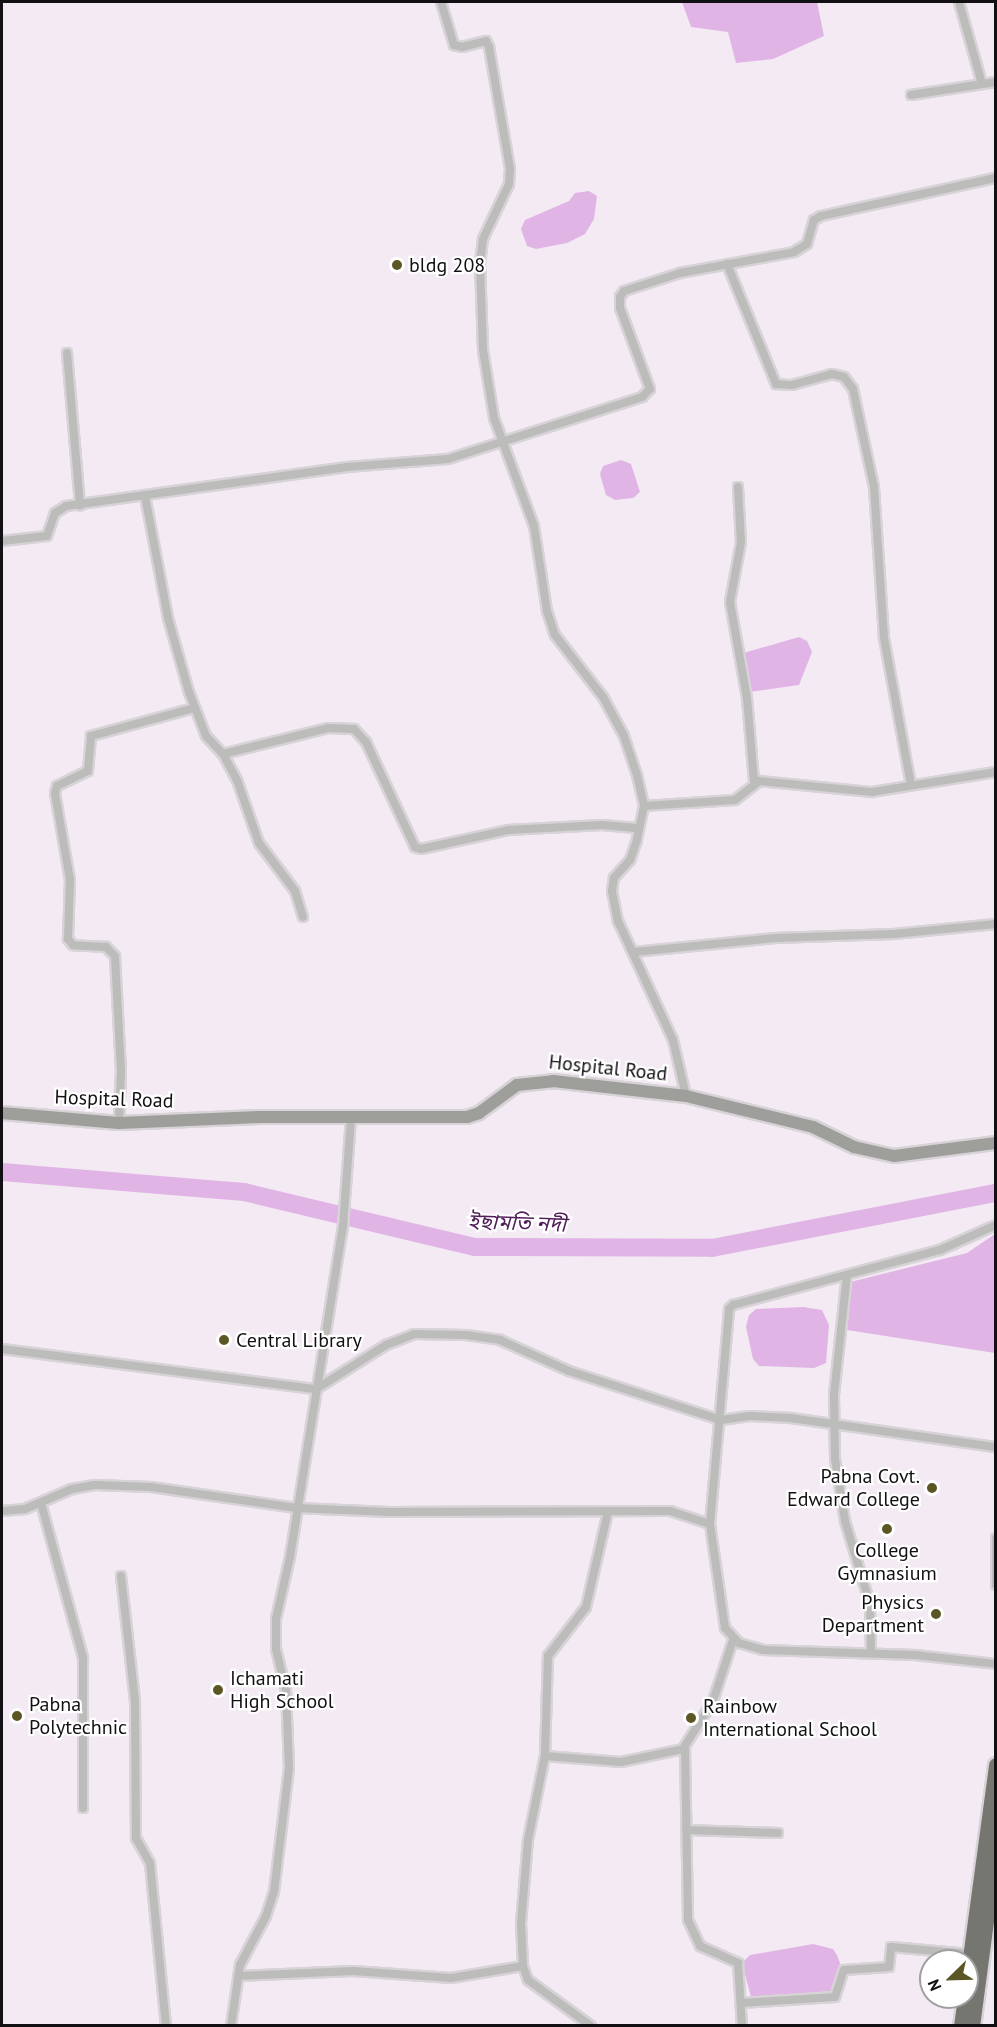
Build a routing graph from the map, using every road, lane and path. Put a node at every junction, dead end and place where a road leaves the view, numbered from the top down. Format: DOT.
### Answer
graph roads {
  1 [pos="441,2"];
  2 [pos="959,2"];
  3 [pos="996,82"];
  4 [pos="982,84"];
  5 [pos="911,95"];
  6 [pos="996,178"];
  7 [pos="727,264"];
  8 [pos="67,353"];
  9 [pos="501,443"];
  10 [pos="738,487"];
  11 [pos="145,496"];
  12 [pos="80,505"];
  13 [pos="2,542"];
  14 [pos="194,708"];
  15 [pos="223,754"];
  16 [pos="996,772"];
  17 [pos="754,781"];
  18 [pos="911,785"];
  19 [pos="644,806"];
  20 [pos="639,828"];
  21 [pos="303,917"];
  22 [pos="996,924"];
  23 [pos="634,952"];
  24 [pos="686,1096"];
  25 [pos="2,1113"];
  26 [pos="351,1119"];
  27 [pos="119,1123"];
  28 [pos="996,1143"];
  29 [pos="996,1225"];
  30 [pos="847,1275"];
  31 [pos="2,1349"];
  32 [pos="316,1389"];
  33 [pos="721,1420"];
  34 [pos="835,1427"];
  35 [pos="996,1447"];
  36 [pos="42,1503"];
  37 [pos="296,1508"];
  38 [pos="2,1511"];
  39 [pos="608,1512"];
  40 [pos="710,1524"];
  41 [pos="996,1538"];
  42 [pos="121,1576"];
  43 [pos="996,1585"];
  44 [pos="733,1640"];
  45 [pos="871,1653"];
  46 [pos="996,1664"];
  47 [pos="686,1748"];
  48 [pos="545,1756"];
  49 [pos="996,1766"];
  50 [pos="83,1808"];
  51 [pos="686,1830"];
  52 [pos="778,1833"];
  53 [pos="996,1847"];
  54 [pos="919,1949"];
  55 [pos="971,1949"];
  56 [pos="523,1966"];
  57 [pos="238,1976"];
  58 [pos="741,2002"];
  59 [pos="963,2009"];
  60 [pos="166,2025"];
  61 [pos="231,2025"];
  62 [pos="591,2025"];
  63 [pos="742,2025"];
  64 [pos="961,2025"];
  65 [pos="972,2025"];
  1 -- 9 [label="street"];
  2 -- 4 [label="street"];
  3 -- 4 [label="street"];
  4 -- 5 [label="street"];
  6 -- 7 [label="street"];
  7 -- 9 [label="street"];
  7 -- 18 [label="street"];
  8 -- 12 [label="street"];
  9 -- 11 [label="street"];
  9 -- 19 [label="street"];
  10 -- 17 [label="street"];
  11 -- 12 [label="street"];
  11 -- 14 [label="street"];
  12 -- 13 [label="street"];
  14 -- 15 [label="street"];
  14 -- 27 [label="street"];
  15 -- 20 [label="street"];
  15 -- 21 [label="street"];
  16 -- 18 [label="street"];
  17 -- 18 [label="street"];
  17 -- 19 [label="street"];
  19 -- 20 [label="street"];
  20 -- 23 [label="street"];
  22 -- 23 [label="street"];
  23 -- 24 [label="street"];
  24 -- 26 [label="main road, Hospital Road"];
  24 -- 28 [label="main road, Hospital Road"];
  25 -- 27 [label="main road, Hospital Road"];
  26 -- 27 [label="main road, Hospital Road"];
  26 -- 32 [label="street"];
  29 -- 30 [label="street"];
  30 -- 33 [label="street"];
  30 -- 34 [label="street"];
  31 -- 32 [label="street"];
  32 -- 33 [label="street"];
  32 -- 37 [label="street"];
  33 -- 34 [label="street"];
  33 -- 40 [label="street"];
  34 -- 35 [label="street"];
  34 -- 45 [label="street"];
  36 -- 37 [label="street"];
  36 -- 38 [label="street"];
  36 -- 50 [label="street"];
  37 -- 39 [label="street"];
  37 -- 57 [label="street"];
  39 -- 40 [label="street"];
  39 -- 48 [label="street"];
  40 -- 44 [label="street"];
  41 -- 43 [label="street"];
  42 -- 60 [label="street"];
  44 -- 45 [label="street"];
  44 -- 47 [label="street"];
  45 -- 46 [label="street"];
  47 -- 48 [label="street"];
  47 -- 51 [label="street"];
  48 -- 56 [label="street"];
  49 -- 55 [label="highway"];
  51 -- 52 [label="street"];
  51 -- 58 [label="street"];
  53 -- 65 [label="highway"];
  54 -- 58 [label="street"];
  56 -- 57 [label="street"];
  56 -- 62 [label="street"];
  57 -- 61 [label="street"];
  58 -- 63 [label="street"];
  59 -- 64 [label="highway"];
}
